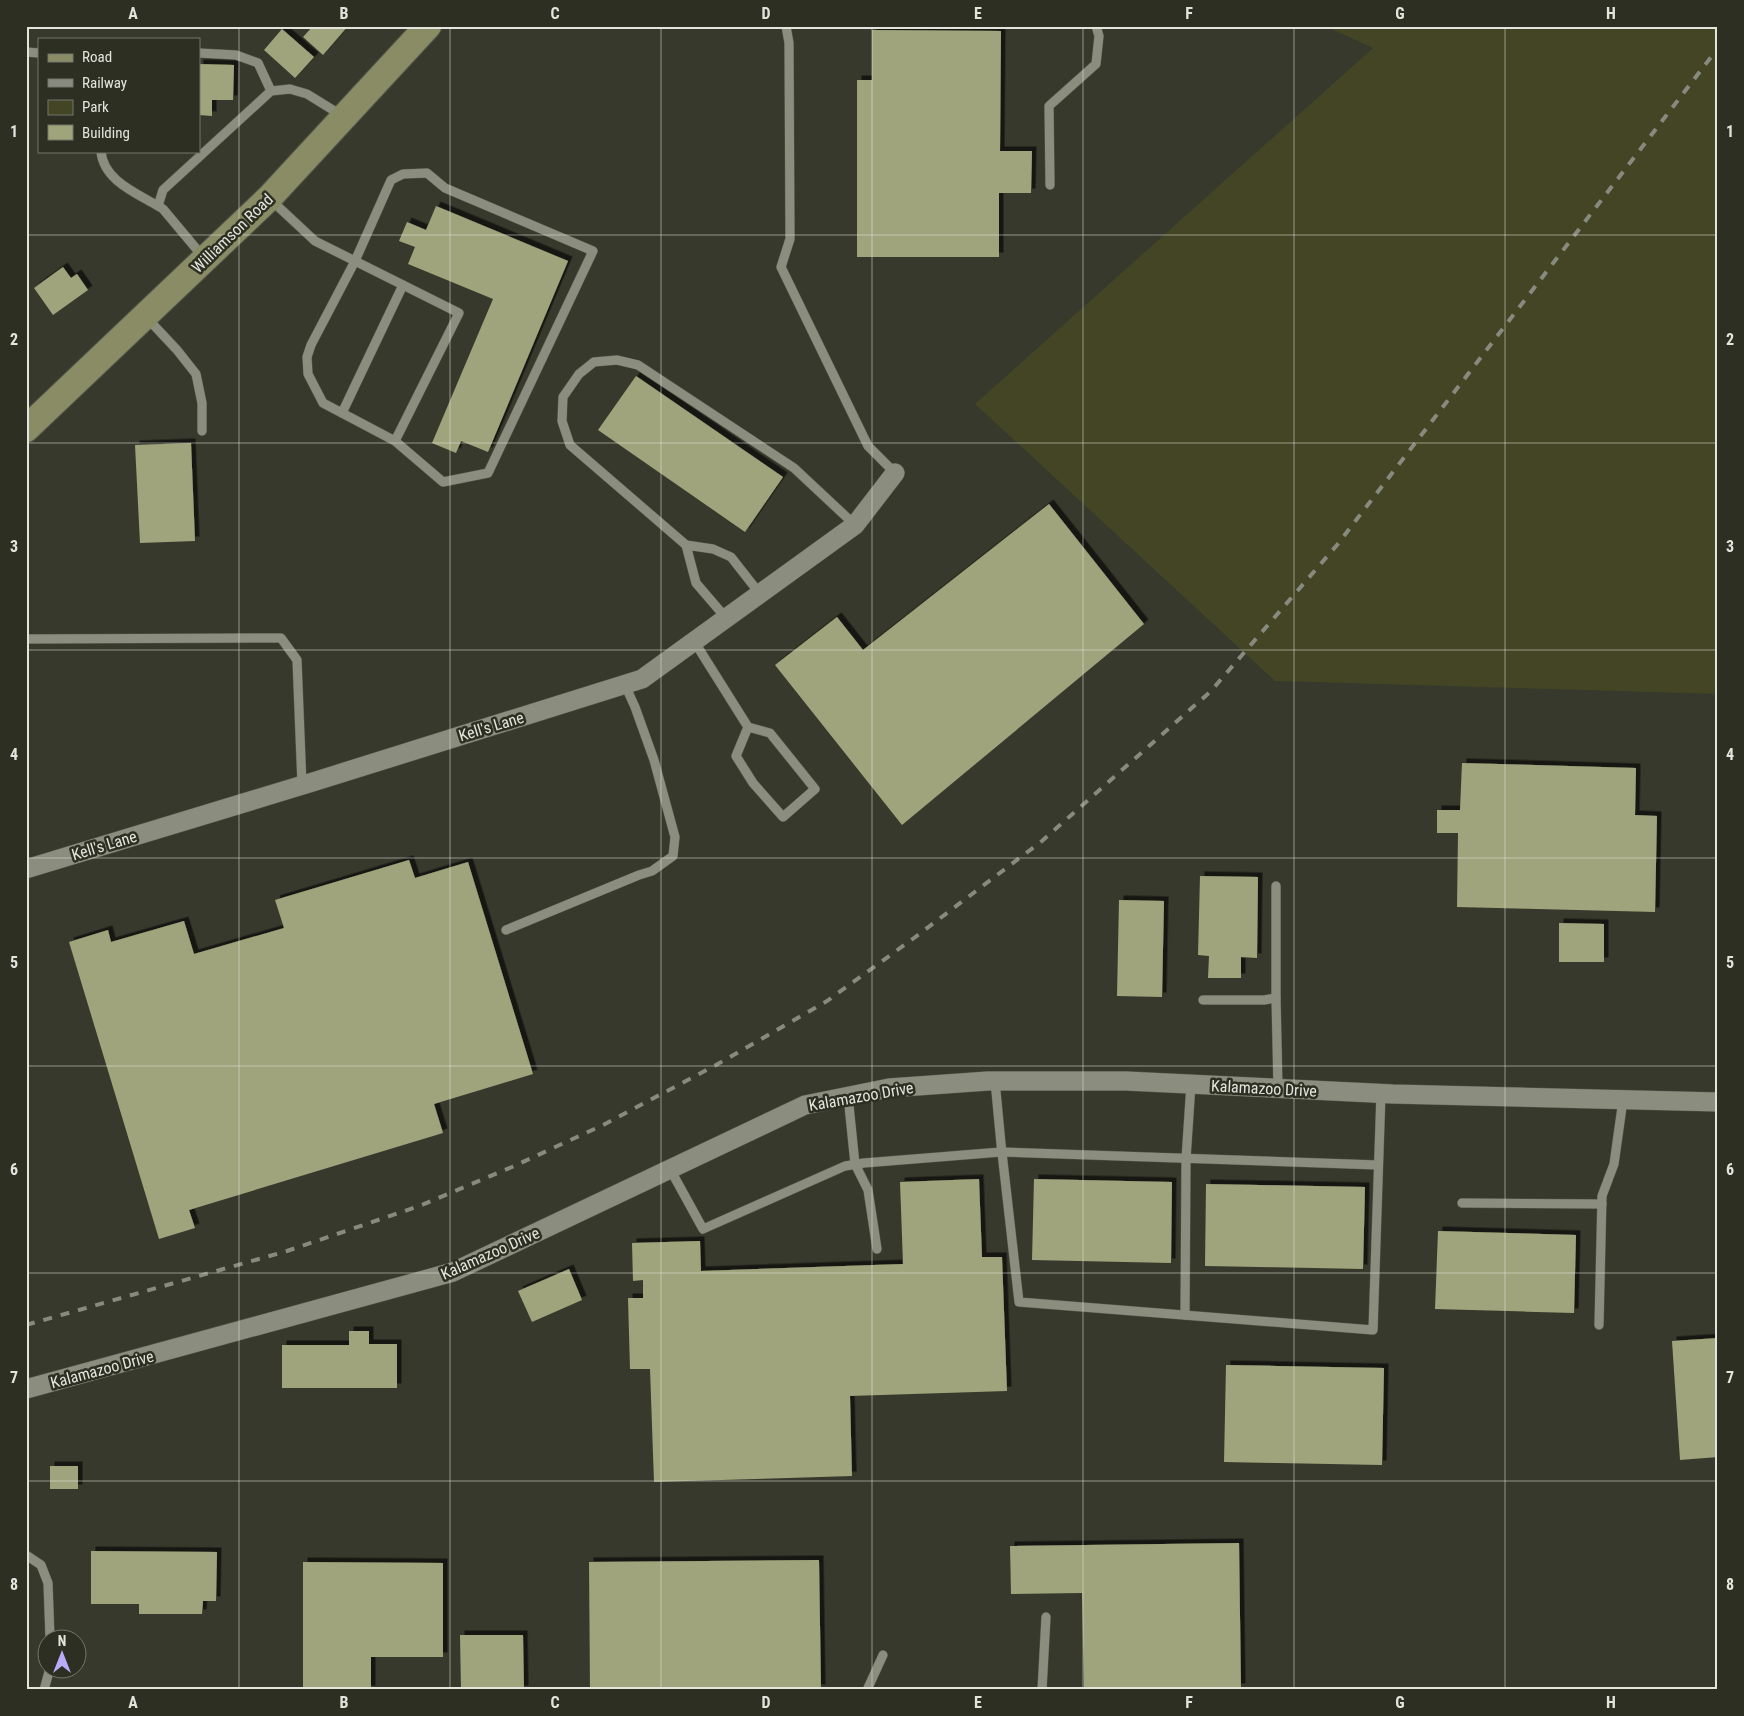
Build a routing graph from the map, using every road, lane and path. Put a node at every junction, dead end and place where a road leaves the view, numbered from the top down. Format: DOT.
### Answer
graph roads {
  1 [pos="428,26"];
  2 [pos="786,26"];
  3 [pos="1096,26"];
  4 [pos="200,53"];
  5 [pos="271,91"];
  6 [pos="343,117"];
  7 [pos="200,145"];
  8 [pos="208,149"];
  9 [pos="101,152"];
  10 [pos="1050,185"];
  11 [pos="269,198"];
  12 [pos="158,206"];
  13 [pos="205,259"];
  14 [pos="355,261"];
  15 [pos="403,285"];
  16 [pos="145,316"];
  17 [pos="342,413"];
  18 [pos="26,429"];
  19 [pos="202,431"];
  20 [pos="395,441"];
  21 [pos="895,473"];
  22 [pos="855,525"];
  23 [pos="686,545"];
  24 [pos="760,594"];
  25 [pos="726,618"];
  26 [pos="26,639"];
  27 [pos="694,641"];
  28 [pos="625,685"];
  29 [pos="748,727"];
  30 [pos="302,785"];
  31 [pos="26,869"];
  32 [pos="1276,886"];
  33 [pos="506,930"];
  34 [pos="1276,998"];
  35 [pos="1203,1000"];
  36 [pos="996,1081"];
  37 [pos="1191,1084"];
  38 [pos="1278,1088"];
  39 [pos="1381,1094"];
  40 [pos="848,1096"];
  41 [pos="1623,1100"];
  42 [pos="1718,1102"];
  43 [pos="1002,1152"];
  44 [pos="1186,1159"];
  45 [pos="855,1164"];
  46 [pos="1378,1165"];
  47 [pos="670,1169"];
  48 [pos="1462,1203"];
  49 [pos="1602,1204"];
  50 [pos="877,1249"];
  51 [pos="1185,1315"];
  52 [pos="1599,1325"];
  53 [pos="26,1389"];
  54 [pos="26,1555"];
  55 [pos="1046,1617"];
  56 [pos="50,1628"];
  57 [pos="883,1655"];
  58 [pos="867,1690"];
  59 [pos="1042,1690"];
  1 -- 6 [label="main road, Williamson Road"];
  2 -- 21 [label="lane"];
  3 -- 10 [label="lane"];
  4 -- 5 [label="lane"];
  5 -- 6 [label="lane"];
  5 -- 8 [label="lane"];
  6 -- 11 [label="main road, Williamson Road"];
  7 -- 8 [label="lane"];
  8 -- 12 [label="lane"];
  9 -- 12 [label="lane"];
  11 -- 13 [label="main road, Williamson Road"];
  11 -- 14 [label="lane"];
  12 -- 13 [label="lane"];
  13 -- 16 [label="main road, Williamson Road"];
  14 -- 15 [label="lane"];
  14 -- 17 [label="lane"];
  14 -- 20 [label="lane"];
  15 -- 17 [label="lane"];
  15 -- 20 [label="lane"];
  16 -- 18 [label="main road, Williamson Road"];
  16 -- 19 [label="lane"];
  17 -- 20 [label="lane"];
  21 -- 22 [label="street, Kell's Lane"];
  22 -- 23 [label="lane"];
  22 -- 24 [label="street, Kell's Lane"];
  23 -- 24 [label="lane"];
  23 -- 25 [label="lane"];
  24 -- 25 [label="street, Kell's Lane"];
  25 -- 27 [label="street, Kell's Lane"];
  26 -- 30 [label="lane"];
  27 -- 28 [label="street, Kell's Lane"];
  27 -- 29 [label="lane"];
  28 -- 30 [label="street, Kell's Lane"];
  28 -- 33 [label="lane"];
  29 -- 29 [label="lane"];
  30 -- 31 [label="street, Kell's Lane"];
  32 -- 34 [label="lane"];
  34 -- 35 [label="lane"];
  34 -- 38 [label="lane"];
  36 -- 37 [label="street, Kalamazoo Drive"];
  36 -- 40 [label="street, Kalamazoo Drive"];
  36 -- 43 [label="lane"];
  37 -- 38 [label="street, Kalamazoo Drive"];
  37 -- 44 [label="lane"];
  38 -- 39 [label="street, Kalamazoo Drive"];
  39 -- 41 [label="street, Kalamazoo Drive"];
  39 -- 46 [label="lane"];
  40 -- 45 [label="lane"];
  40 -- 47 [label="street, Kalamazoo Drive"];
  41 -- 42 [label="street, Kalamazoo Drive"];
  41 -- 49 [label="lane"];
  43 -- 44 [label="lane"];
  43 -- 45 [label="lane"];
  43 -- 51 [label="lane"];
  44 -- 46 [label="lane"];
  44 -- 51 [label="lane"];
  45 -- 47 [label="lane"];
  45 -- 50 [label="lane"];
  46 -- 51 [label="lane"];
  47 -- 53 [label="street, Kalamazoo Drive"];
  48 -- 49 [label="lane"];
  49 -- 52 [label="lane"];
  54 -- 56 [label="lane"];
  55 -- 59 [label="lane"];
  57 -- 58 [label="lane"];
}
